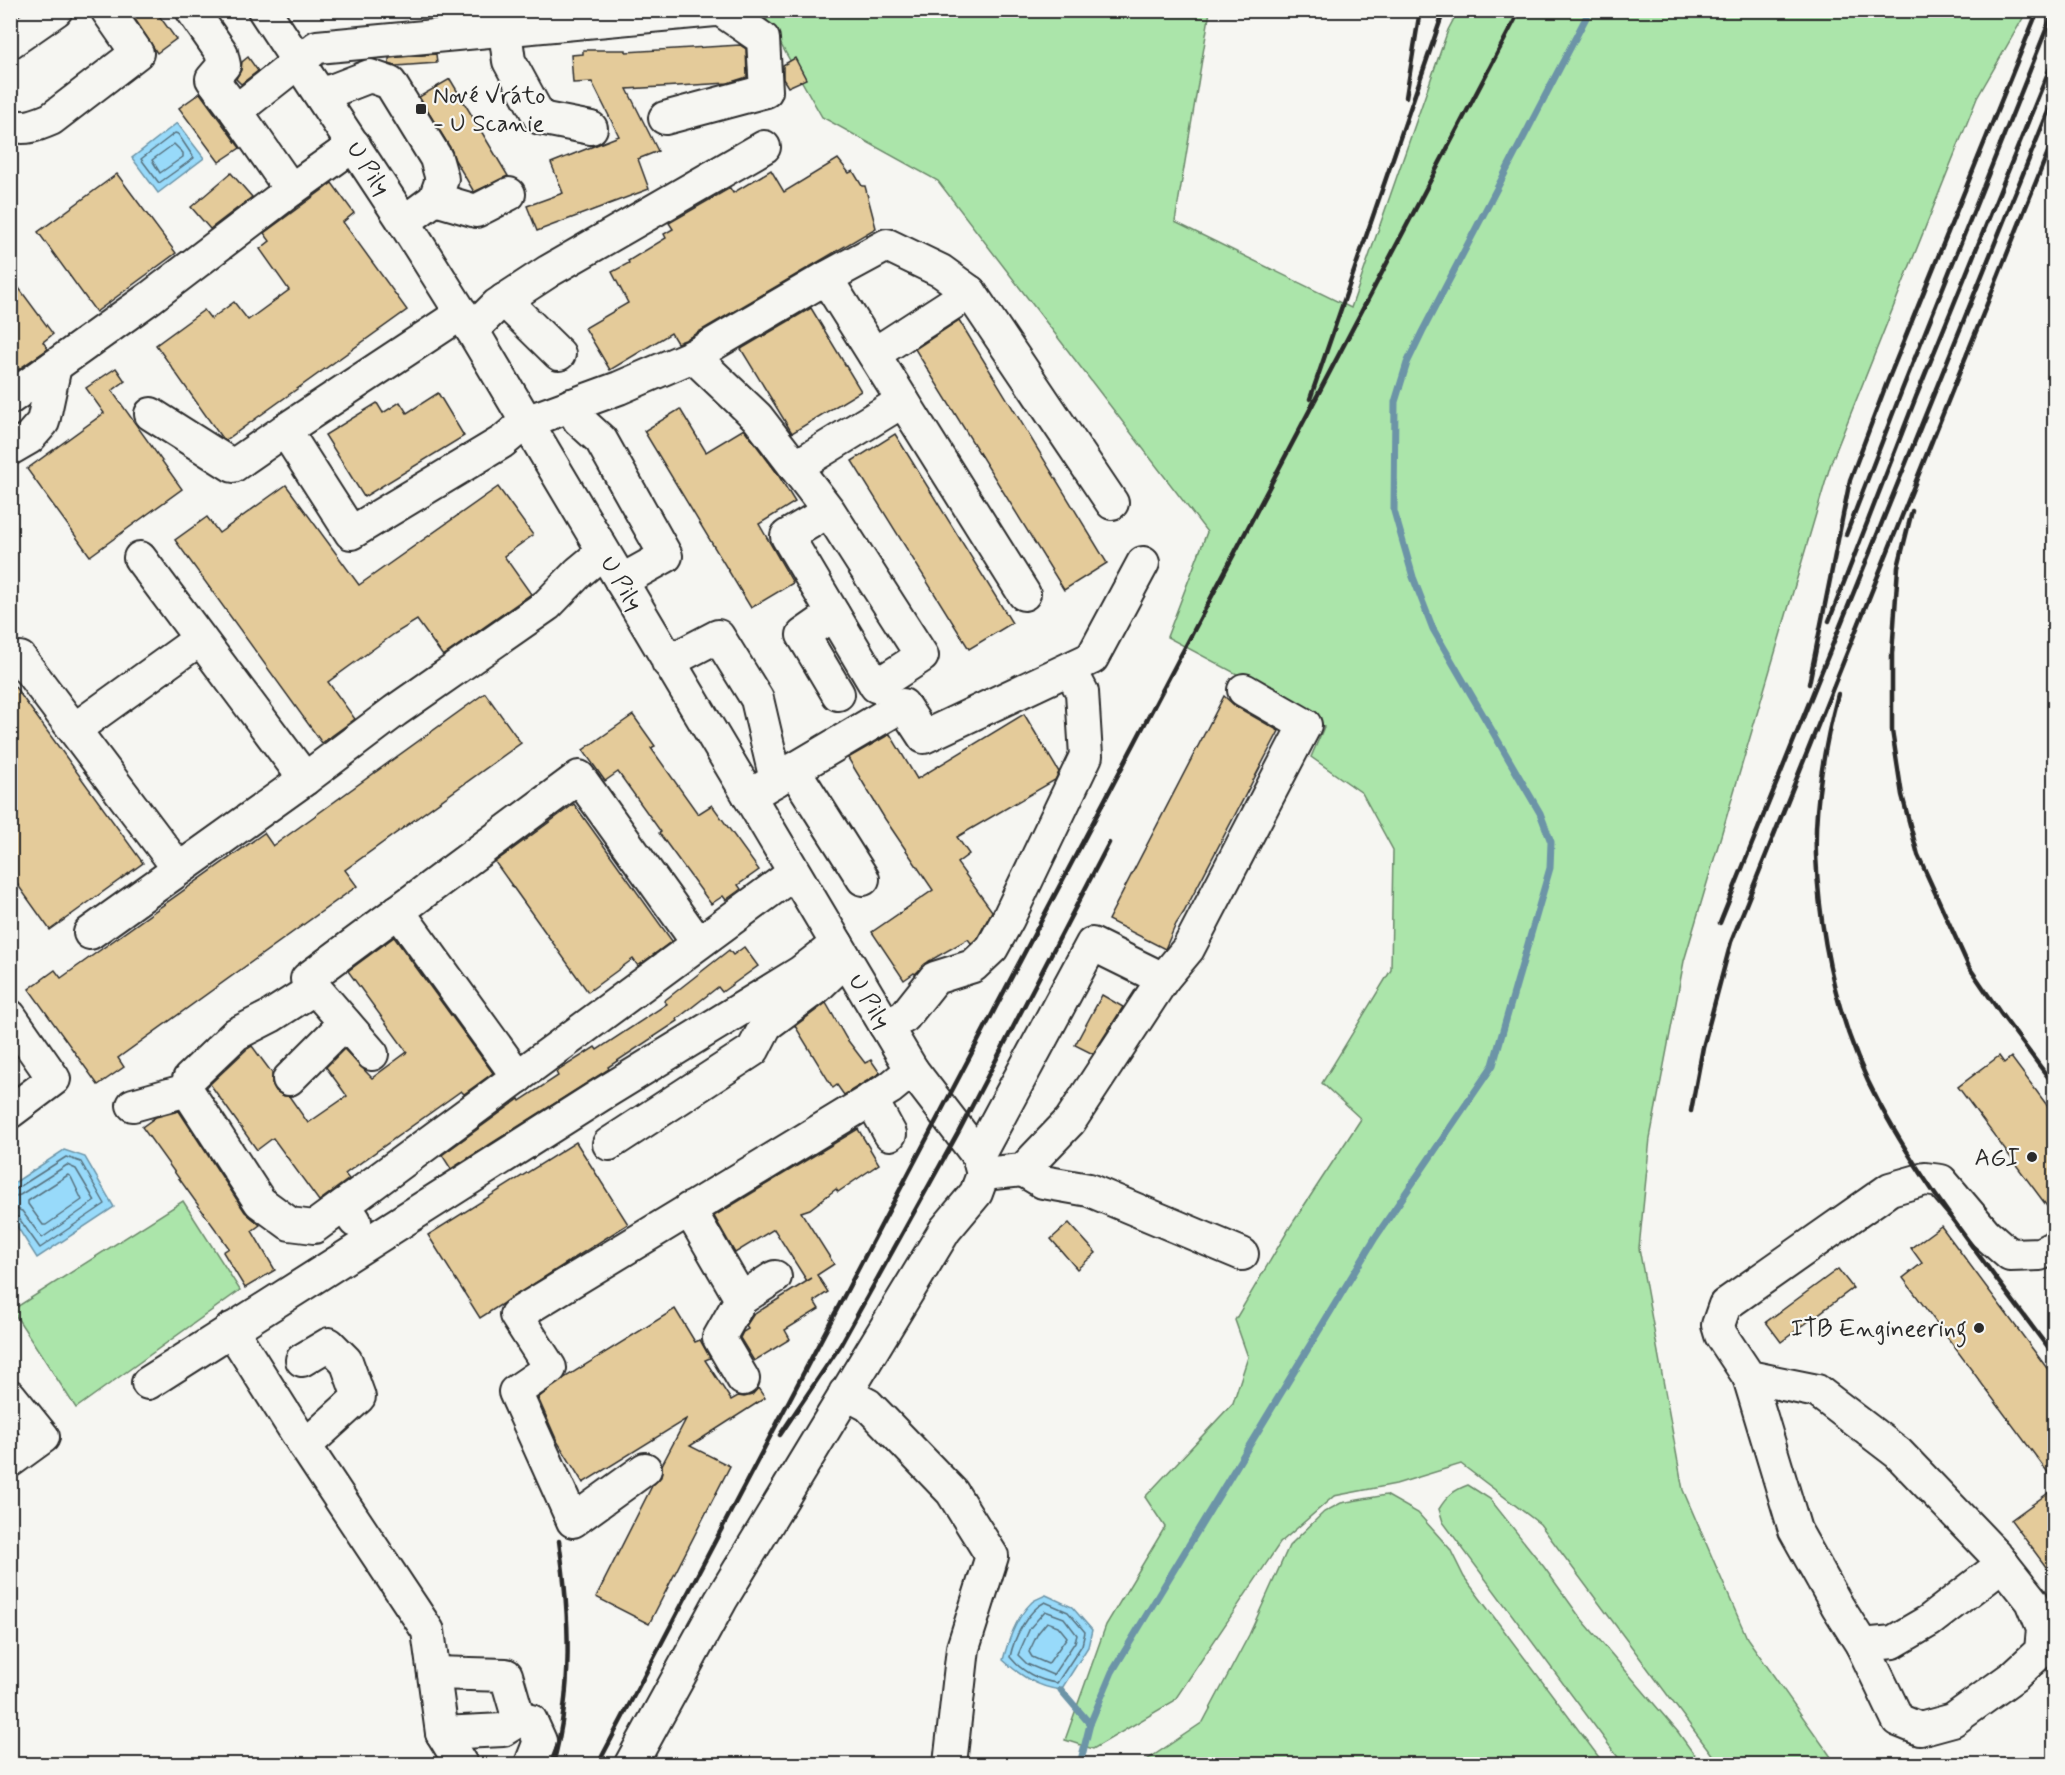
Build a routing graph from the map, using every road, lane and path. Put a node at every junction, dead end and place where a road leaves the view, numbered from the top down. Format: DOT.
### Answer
graph roads {
  1 [pos="56,10"];
  2 [pos="107,10"];
  3 [pos="264,10"];
  4 [pos="715,10"];
  5 [pos="721,10"];
  6 [pos="203,14"];
  7 [pos="457,23"];
  8 [pos="505,31"];
  9 [pos="10,42"];
  10 [pos="297,61"];
  11 [pos="321,95"];
  12 [pos="236,111"];
  13 [pos="665,118"];
  14 [pos="10,125"];
  15 [pos="591,128"];
  16 [pos="354,145"];
  17 [pos="764,147"];
  18 [pos="291,190"];
  19 [pos="509,194"];
  20 [pos="435,199"];
  21 [pos="404,222"];
  22 [pos="826,278"];
  23 [pos="970,292"];
  24 [pos="504,300"];
  25 [pos="467,322"];
  26 [pos="559,354"];
  27 [pos="874,354"];
  28 [pos="693,356"];
  29 [pos="55,366"];
  30 [pos="10,398"];
  31 [pos="903,401"];
  32 [pos="571,405"];
  33 [pos="151,414"];
  34 [pos="526,422"];
  35 [pos="285,430"];
  36 [pos="10,449"];
  37 [pos="795,467"];
  38 [pos="1112,502"];
  39 [pos="829,511"];
  40 [pos="603,552"];
  41 [pos="140,558"];
  42 [pos="1143,563"];
  43 [pos="621,582"];
  44 [pos="1024,594"];
  45 [pos="833,615"];
  46 [pos="200,639"];
  47 [pos="20,658"];
  48 [pos="668,662"];
  49 [pos="1070,669"];
  50 [pos="1244,690"];
  51 [pos="838,694"];
  52 [pos="75,729"];
  53 [pos="785,775"];
  54 [pos="305,779"];
  55 [pos="749,796"];
  56 [pos="179,869"];
  57 [pos="794,873"];
  58 [pos="863,879"];
  59 [pos="398,912"];
  60 [pos="90,933"];
  61 [pos="698,944"];
  62 [pos="841,952"];
  63 [pos="1163,979"];
  64 [pos="315,988"];
  65 [pos="10,1017"];
  66 [pos="345,1023"];
  67 [pos="885,1025"];
  68 [pos="372,1053"];
  69 [pos="912,1070"];
  70 [pos="518,1077"];
  71 [pos="289,1079"];
  72 [pos="188,1090"];
  73 [pos="871,1099"];
  74 [pos="133,1105"];
  75 [pos="10,1112"];
  76 [pos="890,1134"];
  77 [pos="609,1144"];
  78 [pos="981,1165"];
  79 [pos="1023,1170"];
  80 [pos="344,1205"];
  81 [pos="689,1209"];
  82 [pos="369,1242"];
  83 [pos="2055,1247"];
  84 [pos="1242,1254"];
  85 [pos="775,1277"];
  86 [pos="741,1299"];
  87 [pos="231,1329"];
  88 [pos="302,1360"];
  89 [pos="1749,1377"];
  90 [pos="744,1379"];
  91 [pos="148,1383"];
  92 [pos="845,1393"];
  93 [pos="10,1396"];
  94 [pos="305,1446"];
  95 [pos="10,1461"];
  96 [pos="645,1468"];
  97 [pos="2003,1564"];
  98 [pos="1862,1645"];
  99 [pos="434,1673"];
  100 [pos="519,1720"];
  101 [pos="442,1733"];
  102 [pos="461,1764"];
  103 [pos="531,1764"];
  104 [pos="630,1764"];
  105 [pos="950,1764"];
  1 -- 9 [label="street"];
  2 -- 14 [label="street"];
  3 -- 10 [label="street, U Pily"];
  4 -- 8 [label="street"];
  5 -- 13 [label="street"];
  6 -- 12 [label="street"];
  7 -- 8 [label="street"];
  7 -- 10 [label="street"];
  8 -- 15 [label="street"];
  10 -- 11 [label="street, U Pily"];
  10 -- 12 [label="street"];
  11 -- 16 [label="street, U Pily"];
  11 -- 20 [label="street"];
  12 -- 18 [label="street"];
  16 -- 18 [label="street"];
  16 -- 21 [label="street, U Pily"];
  17 -- 24 [label="street"];
  18 -- 29 [label="street"];
  19 -- 20 [label="street"];
  20 -- 21 [label="street"];
  21 -- 25 [label="street, U Pily"];
  22 -- 23 [label="street"];
  22 -- 27 [label="street"];
  22 -- 28 [label="street"];
  23 -- 27 [label="street"];
  23 -- 38 [label="street"];
  24 -- 25 [label="street"];
  24 -- 26 [label="street"];
  25 -- 34 [label="street, U Pily"];
  25 -- 35 [label="street"];
  27 -- 31 [label="street"];
  28 -- 32 [label="street"];
  28 -- 37 [label="street"];
  29 -- 30 [label="street"];
  29 -- 36 [label="street"];
  31 -- 37 [label="street"];
  31 -- 44 [label="street"];
  32 -- 34 [label="street"];
  32 -- 43 [label="street"];
  33 -- 35 [label="street"];
  34 -- 35 [label="street"];
  34 -- 40 [label="street, U Pily"];
  37 -- 39 [label="street"];
  39 -- 45 [label="street"];
  39 -- 45 [label="street"];
  40 -- 43 [label="street, U Pily"];
  40 -- 54 [label="street"];
  41 -- 46 [label="street"];
  42 -- 49 [label="street"];
  43 -- 48 [label="street, U Pily"];
  45 -- 51 [label="street"];
  46 -- 52 [label="street"];
  46 -- 54 [label="street"];
  47 -- 52 [label="street"];
  48 -- 53 [label="street"];
  48 -- 55 [label="street, U Pily"];
  49 -- 53 [label="street"];
  49 -- 67 [label="street"];
  50 -- 63 [label="street"];
  52 -- 56 [label="street"];
  53 -- 55 [label="street"];
  53 -- 58 [label="street"];
  54 -- 56 [label="street"];
  55 -- 57 [label="street, U Pily"];
  56 -- 60 [label="street"];
  57 -- 61 [label="street"];
  57 -- 62 [label="street, U Pily"];
  59 -- 61 [label="street"];
  59 -- 64 [label="street"];
  59 -- 70 [label="street"];
  61 -- 70 [label="street"];
  62 -- 67 [label="street, U Pily"];
  62 -- 77 [label="street"];
  62 -- 82 [label="street"];
  63 -- 78 [label="street"];
  63 -- 79 [label="street"];
  64 -- 66 [label="street"];
  64 -- 72 [label="street"];
  65 -- 75 [label="street"];
  66 -- 68 [label="street"];
  66 -- 71 [label="street"];
  67 -- 69 [label="street, U Pily"];
  69 -- 73 [label="street"];
  69 -- 78 [label="street, U Pily"];
  70 -- 80 [label="street"];
  72 -- 74 [label="street"];
  72 -- 80 [label="street"];
  73 -- 76 [label="street"];
  73 -- 81 [label="street"];
  78 -- 79 [label="street"];
  78 -- 92 [label="street"];
  79 -- 84 [label="street"];
  80 -- 82 [label="street"];
  81 -- 86 [label="street"];
  81 -- 96 [label="street"];
  82 -- 87 [label="street"];
  83 -- 89 [label="street"];
  85 -- 86 [label="street"];
  86 -- 90 [label="street"];
  87 -- 91 [label="street"];
  87 -- 94 [label="street"];
  88 -- 94 [label="street"];
  89 -- 97 [label="street"];
  89 -- 98 [label="street"];
  92 -- 104 [label="street"];
  92 -- 105 [label="street"];
  93 -- 95 [label="street"];
  94 -- 99 [label="street"];
  97 -- 98 [label="street"];
  97 -- 98 [label="street"];
  99 -- 100 [label="street"];
  99 -- 101 [label="street"];
  100 -- 101 [label="street"];
  100 -- 103 [label="street"];
  101 -- 102 [label="street"];
}
